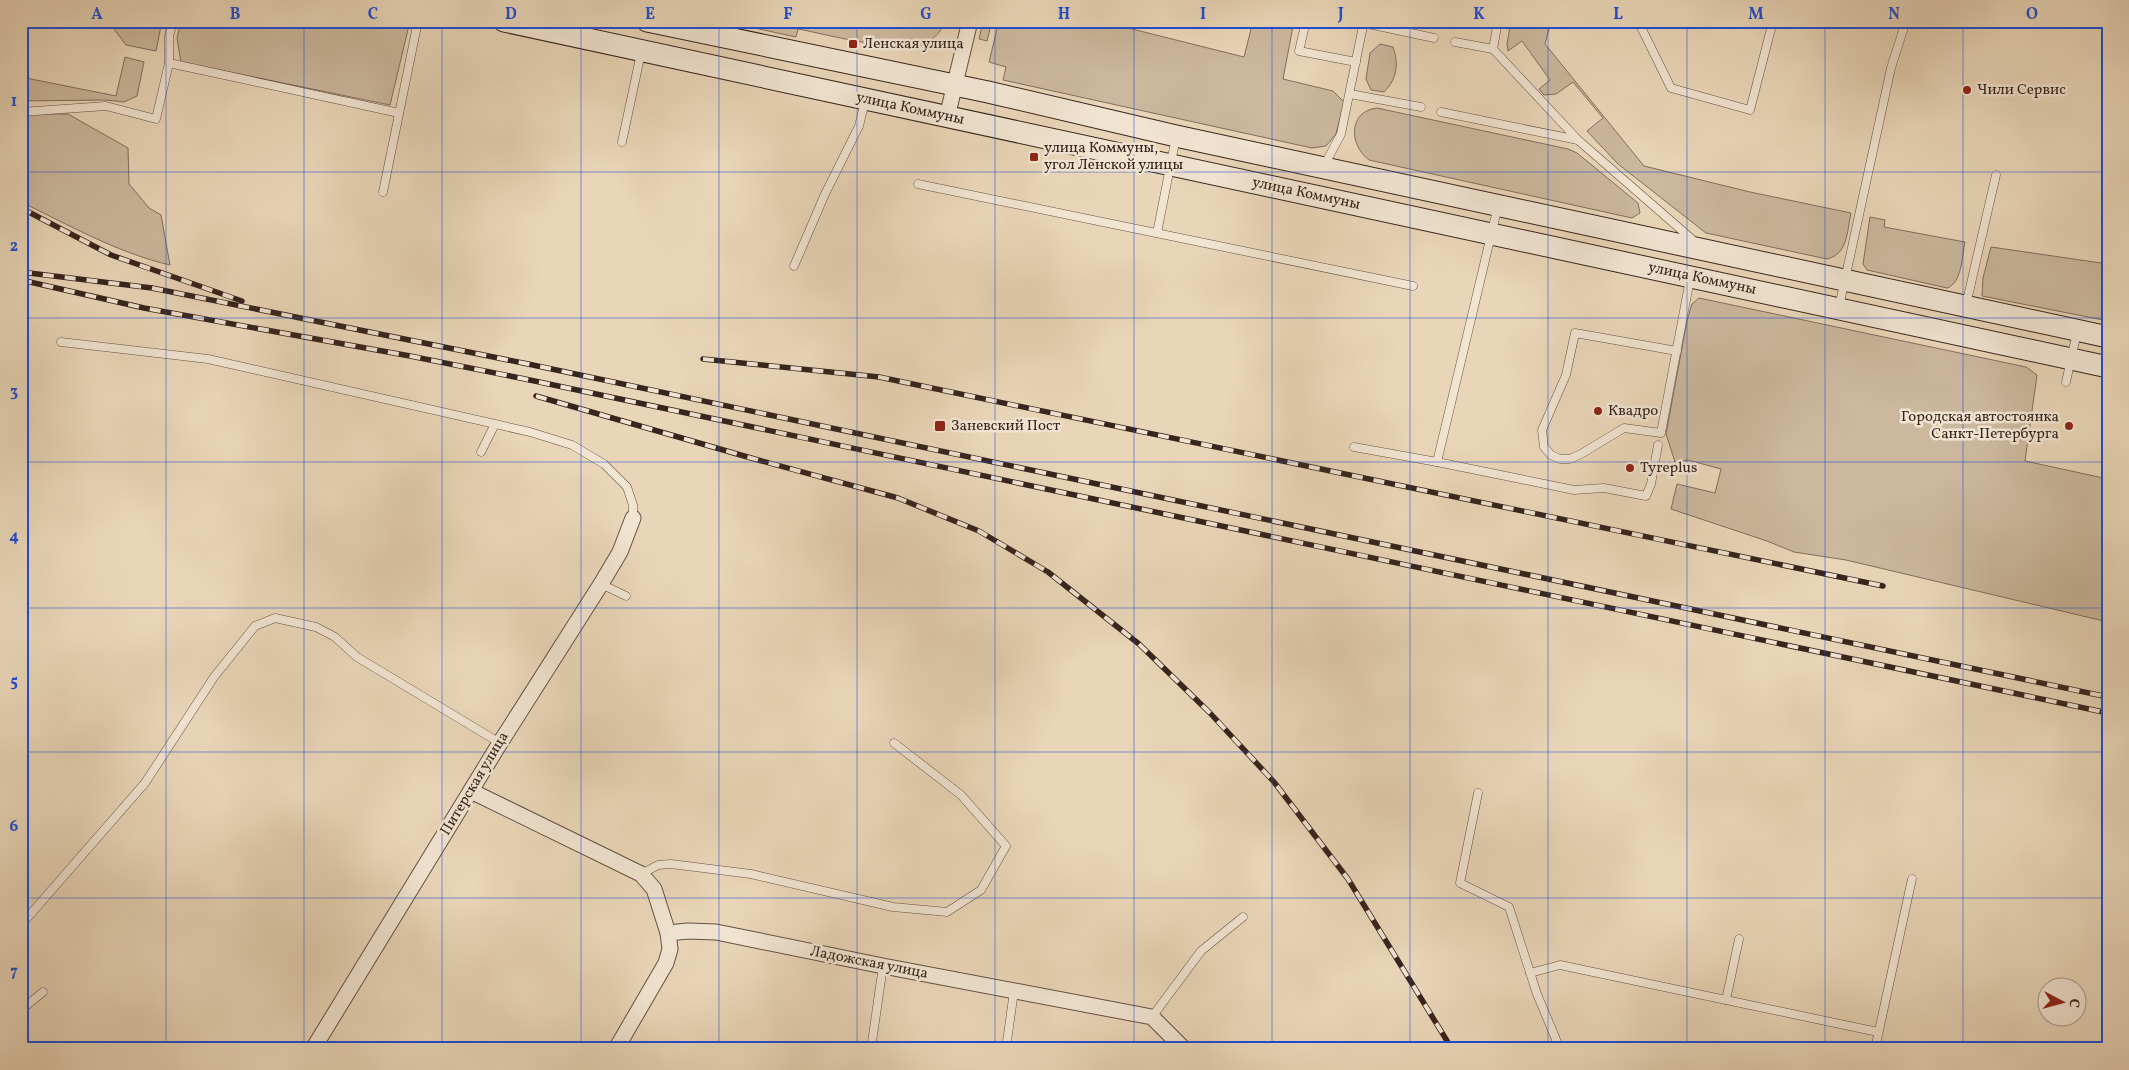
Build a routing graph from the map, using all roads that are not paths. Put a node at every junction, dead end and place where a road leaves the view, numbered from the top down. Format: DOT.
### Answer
graph roads {
  1 [pos="173,21"];
  2 [pos="418,21"];
  3 [pos="504,21"];
  4 [pos="647,21"];
  5 [pos="970,21"];
  6 [pos="1306,21"];
  7 [pos="1400,21"];
  8 [pos="1498,21"];
  9 [pos="1638,21"];
  10 [pos="1773,21"];
  11 [pos="1906,21"];
  12 [pos="1364,22"];
  13 [pos="1399,30"];
  14 [pos="1434,38"];
  15 [pos="1455,42"];
  16 [pos="1493,49"];
  17 [pos="642,51"];
  18 [pos="1356,62"];
  19 [pos="169,63"];
  20 [pos="954,86"];
  21 [pos="1350,94"];
  22 [pos="866,100"];
  23 [pos="1421,107"];
  24 [pos="21,112"];
  25 [pos="1441,112"];
  26 [pos="399,113"];
  27 [pos="947,117"];
  28 [pos="1176,136"];
  29 [pos="1578,140"];
  30 [pos="622,142"];
  31 [pos="1170,164"];
  32 [pos="1323,168"];
  33 [pos="1996,175"];
  34 [pos="918,184"];
  35 [pos="383,192"];
  36 [pos="1498,205"];
  37 [pos="1156,233"];
  38 [pos="1492,234"];
  39 [pos="1703,249"];
  40 [pos="794,266"];
  41 [pos="1690,277"];
  42 [pos="1845,279"];
  43 [pos="1413,286"];
  44 [pos="1966,306"];
  45 [pos="1839,309"];
  46 [pos="2077,330"];
  47 [pos="2108,337"];
  48 [pos="60,342"];
  49 [pos="1677,351"];
  50 [pos="2071,359"];
  51 [pos="2108,367"];
  52 [pos="2066,382"];
  53 [pos="495,424"];
  54 [pos="1658,445"];
  55 [pos="1354,447"];
  56 [pos="481,452"];
  57 [pos="1436,462"];
  58 [pos="633,518"];
  59 [pos="601,584"];
  60 [pos="626,596"];
  61 [pos="500,743"];
  62 [pos="894,743"];
  63 [pos="471,791"];
  64 [pos="1478,792"];
  65 [pos="641,874"];
  66 [pos="1912,879"];
  67 [pos="1243,917"];
  68 [pos="21,925"];
  69 [pos="668,933"];
  70 [pos="1739,939"];
  71 [pos="883,966"];
  72 [pos="1530,973"];
  73 [pos="1014,991"];
  74 [pos="43,992"];
  75 [pos="1726,1000"];
  76 [pos="21,1010"];
  77 [pos="1152,1017"];
  78 [pos="1878,1032"];
  79 [pos="312,1049"];
  80 [pos="616,1049"];
  81 [pos="871,1049"];
  82 [pos="1006,1049"];
  83 [pos="1184,1049"];
  84 [pos="1560,1049"];
  85 [pos="1875,1049"];
  1 -- 19 [label="lane"];
  2 -- 26 [label="lane"];
  3 -- 17 [label="street, улица Коммуны"];
  4 -- 20 [label="street, улица Коммуны"];
  5 -- 20 [label="street"];
  6 -- 18 [label="lane"];
  7 -- 13 [label="lane"];
  8 -- 16 [label="lane"];
  9 -- 10 [label="lane"];
  11 -- 42 [label="lane"];
  12 -- 13 [label="lane"];
  12 -- 18 [label="lane"];
  13 -- 14 [label="lane"];
  15 -- 16 [label="lane"];
  16 -- 29 [label="lane"];
  17 -- 22 [label="street, улица Коммуны"];
  17 -- 30 [label="lane"];
  18 -- 21 [label="lane"];
  19 -- 24 [label="lane"];
  19 -- 26 [label="lane"];
  20 -- 27 [label="street"];
  20 -- 28 [label="street, улица Коммуны"];
  21 -- 23 [label="lane"];
  21 -- 32 [label="lane"];
  22 -- 27 [label="street, улица Коммуны"];
  22 -- 40 [label="lane"];
  25 -- 29 [label="lane"];
  26 -- 35 [label="lane"];
  27 -- 31 [label="street, улица Коммуны"];
  28 -- 31 [label="lane"];
  28 -- 32 [label="street, улица Коммуны"];
  29 -- 39 [label="lane"];
  31 -- 37 [label="lane"];
  31 -- 38 [label="street, улица Коммуны"];
  32 -- 36 [label="street, улица Коммуны"];
  33 -- 44 [label="lane"];
  34 -- 37 [label="lane"];
  36 -- 38 [label="lane"];
  36 -- 39 [label="street, улица Коммуны"];
  37 -- 43 [label="lane"];
  38 -- 41 [label="street, улица Коммуны"];
  38 -- 57 [label="lane"];
  39 -- 42 [label="street, улица Коммуны"];
  41 -- 45 [label="street, улица Коммуны"];
  41 -- 49 [label="lane"];
  42 -- 44 [label="street, улица Коммуны"];
  42 -- 45 [label="lane"];
  44 -- 46 [label="street, улица Коммуны"];
  45 -- 50 [label="street, улица Коммуны"];
  46 -- 47 [label="street, улица Коммуны"];
  46 -- 50 [label="lane"];
  48 -- 53 [label="lane"];
  49 -- 49 [label="lane"];
  50 -- 51 [label="street, улица Коммуны"];
  50 -- 52 [label="lane"];
  53 -- 56 [label="lane"];
  53 -- 58 [label="lane"];
  54 -- 57 [label="lane"];
  55 -- 57 [label="lane"];
  58 -- 59 [label="street, Питерская улица"];
  59 -- 60 [label="lane"];
  59 -- 61 [label="street, Питерская улица"];
  61 -- 63 [label="street, Питерская улица"];
  61 -- 68 [label="lane"];
  62 -- 65 [label="lane"];
  63 -- 65 [label="street"];
  63 -- 79 [label="street, Питерская улица"];
  64 -- 72 [label="lane"];
  65 -- 69 [label="street"];
  66 -- 78 [label="lane"];
  67 -- 77 [label="lane"];
  69 -- 71 [label="street, Ладожская улица"];
  69 -- 80 [label="street"];
  70 -- 75 [label="lane"];
  71 -- 73 [label="street, Ладожская улица"];
  71 -- 81 [label="lane"];
  72 -- 75 [label="lane"];
  72 -- 84 [label="lane"];
  73 -- 77 [label="street, Ладожская улица"];
  73 -- 82 [label="lane"];
  74 -- 76 [label="lane"];
  75 -- 78 [label="lane"];
  77 -- 83 [label="street"];
  78 -- 85 [label="lane"];
}
